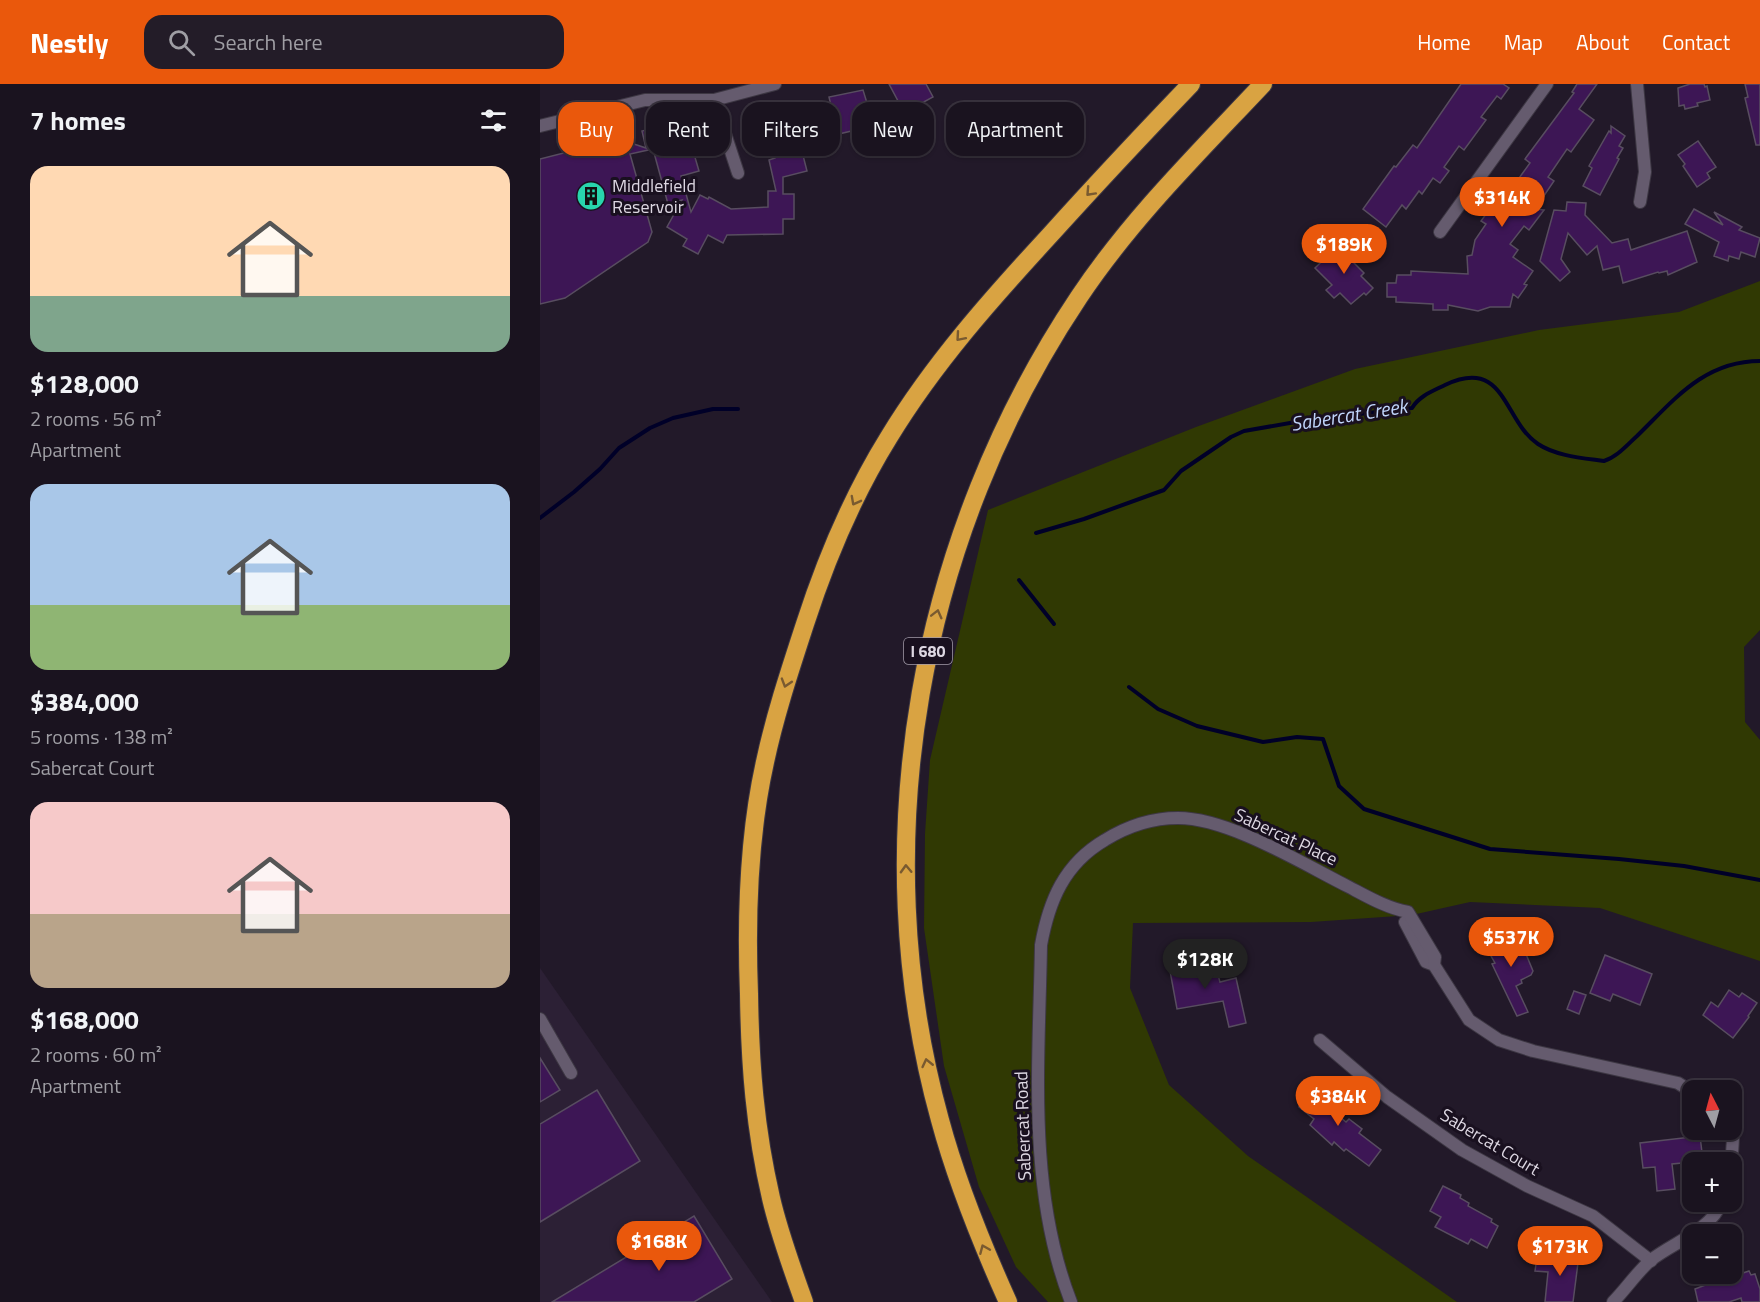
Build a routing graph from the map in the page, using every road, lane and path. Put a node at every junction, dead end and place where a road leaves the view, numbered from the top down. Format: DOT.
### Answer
graph roads {
  1 [pos="775,84"];
  2 [pos="1182,84"];
  3 [pos="1191,84"];
  4 [pos="1263,84"];
  5 [pos="1547,84"];
  6 [pos="1637,84"];
  7 [pos="714,100"];
  8 [pos="540,126"];
  9 [pos="1129,149"];
  10 [pos="738,173"];
  11 [pos="1640,202"];
  12 [pos="1440,232"];
  13 [pos="1041,945"];
  14 [pos="540,1020"];
  15 [pos="1320,1040"];
  16 [pos="571,1073"];
  17 [pos="1682,1086"];
  18 [pos="1716,1212"];
  19 [pos="1651,1261"];
  20 [pos="804,1302"];
  21 [pos="1008,1302"];
  22 [pos="1071,1302"];
  23 [pos="1613,1302"];
  1 -- 7 [label="street"];
  2 -- 9 [label="highway"];
  3 -- 9 [label="highway"];
  21 -- 4 [label="highway, I 680, one-way"];
  5 -- 12 [label="street"];
  6 -- 11 [label="street"];
  7 -- 8 [label="street"];
  7 -- 10 [label="street"];
  9 -- 20 [label="highway, one-way"];
  13 -- 17 [label="street, Sabercat Place"];
  13 -- 22 [label="street, Sabercat Road"];
  14 -- 16 [label="street"];
  15 -- 19 [label="street, Sabercat Court"];
  18 -- 19 [label="street"];
  19 -- 23 [label="street"];
}
